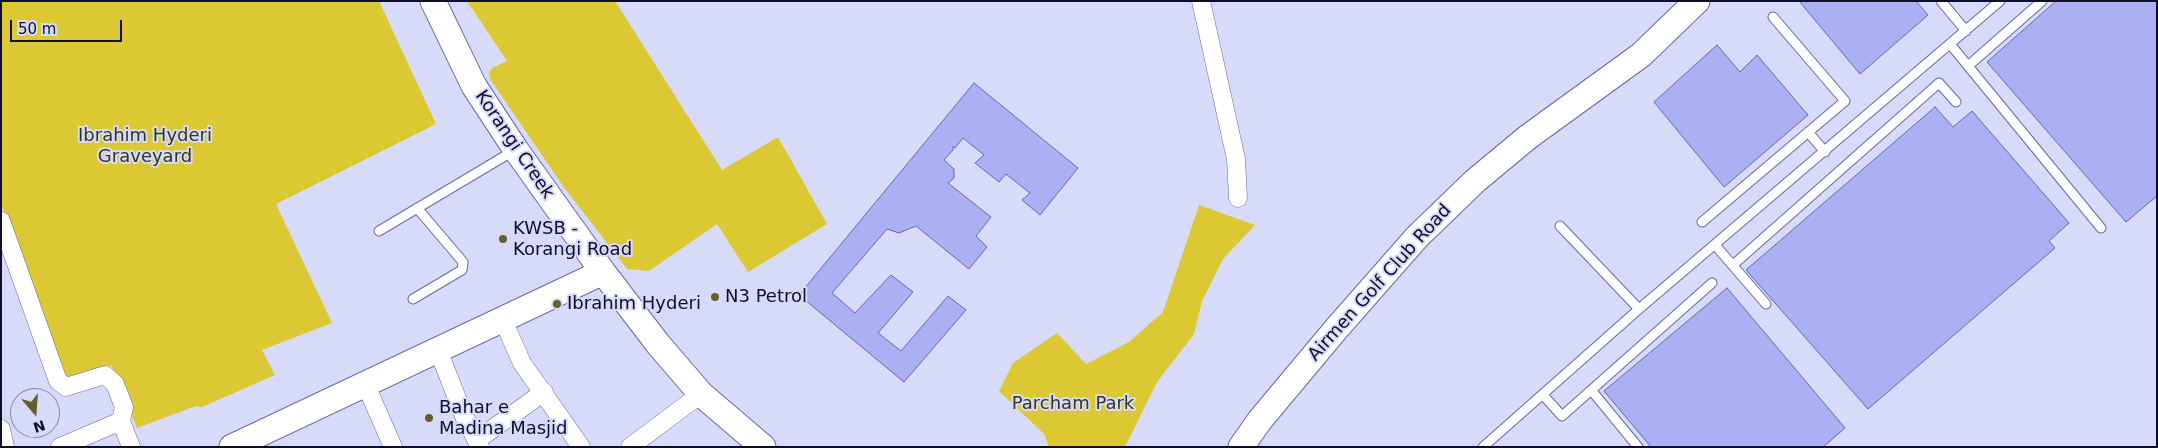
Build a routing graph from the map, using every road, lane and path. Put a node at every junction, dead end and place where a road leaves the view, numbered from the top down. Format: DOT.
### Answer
graph roads {
  1 [pos="433,1"];
  2 [pos="1201,1"];
  3 [pos="1679,1"];
  4 [pos="1697,1"];
  5 [pos="1941,1"];
  6 [pos="2000,1"];
  7 [pos="2042,1"];
  8 [pos="1773,17"];
  9 [pos="1966,31"];
  10 [pos="1950,44"];
  11 [pos="1968,66"];
  12 [pos="1956,102"];
  13 [pos="1808,132"];
  14 [pos="516,150"];
  15 [pos="1825,152"];
  16 [pos="1238,198"];
  17 [pos="417,208"];
  18 [pos="1702,222"];
  19 [pos="1,223"];
  20 [pos="1560,226"];
  21 [pos="2101,228"];
  22 [pos="379,231"];
  23 [pos="1715,245"];
  24 [pos="1732,265"];
  25 [pos="603,272"];
  26 [pos="1712,283"];
  27 [pos="413,299"];
  28 [pos="1766,304"];
  29 [pos="1640,309"];
  30 [pos="503,320"];
  31 [pos="438,350"];
  32 [pos="365,383"];
  33 [pos="1592,391"];
  34 [pos="544,392"];
  35 [pos="702,394"];
  36 [pos="1543,394"];
  37 [pos="121,421"];
  38 [pos="1,429"];
  39 [pos="263,440"];
  40 [pos="478,443"];
  41 [pos="756,443"];
  42 [pos="4,447"];
  43 [pos="60,447"];
  44 [pos="131,447"];
  45 [pos="232,447"];
  46 [pos="394,447"];
  47 [pos="581,447"];
  48 [pos="630,447"];
  49 [pos="1228,447"];
  50 [pos="1241,447"];
  51 [pos="1483,447"];
  52 [pos="1638,447"];
  1 -- 14 [label="street, Korangi Creek"];
  2 -- 16 [label="street"];
  3 -- 49 [label="street, Airmen Golf Club Road"];
  4 -- 50 [label="street, Airmen Golf Club Road"];
  5 -- 9 [label="lane"];
  6 -- 9 [label="lane"];
  7 -- 11 [label="lane"];
  8 -- 13 [label="lane"];
  9 -- 10 [label="lane"];
  10 -- 11 [label="lane"];
  10 -- 15 [label="lane"];
  11 -- 21 [label="lane"];
  12 -- 24 [label="lane"];
  13 -- 15 [label="lane"];
  13 -- 18 [label="lane"];
  14 -- 17 [label="lane"];
  14 -- 25 [label="street, Korangi Creek"];
  15 -- 23 [label="lane"];
  17 -- 22 [label="lane"];
  17 -- 27 [label="lane"];
  19 -- 37 [label="street"];
  20 -- 29 [label="lane"];
  23 -- 24 [label="lane"];
  23 -- 29 [label="lane"];
  24 -- 28 [label="lane"];
  25 -- 30 [label="street"];
  25 -- 35 [label="street, Korangi Creek"];
  26 -- 33 [label="lane"];
  29 -- 36 [label="lane"];
  30 -- 31 [label="street"];
  30 -- 34 [label="street"];
  31 -- 32 [label="street"];
  31 -- 40 [label="street"];
  32 -- 39 [label="street"];
  32 -- 46 [label="street"];
  33 -- 36 [label="lane"];
  33 -- 52 [label="lane"];
  34 -- 40 [label="street"];
  34 -- 47 [label="street"];
  35 -- 41 [label="street, Korangi Creek"];
  35 -- 48 [label="street"];
  36 -- 51 [label="lane"];
  37 -- 43 [label="street"];
  37 -- 44 [label="street"];
  38 -- 42 [label="street"];
  39 -- 45 [label="street"];
}
